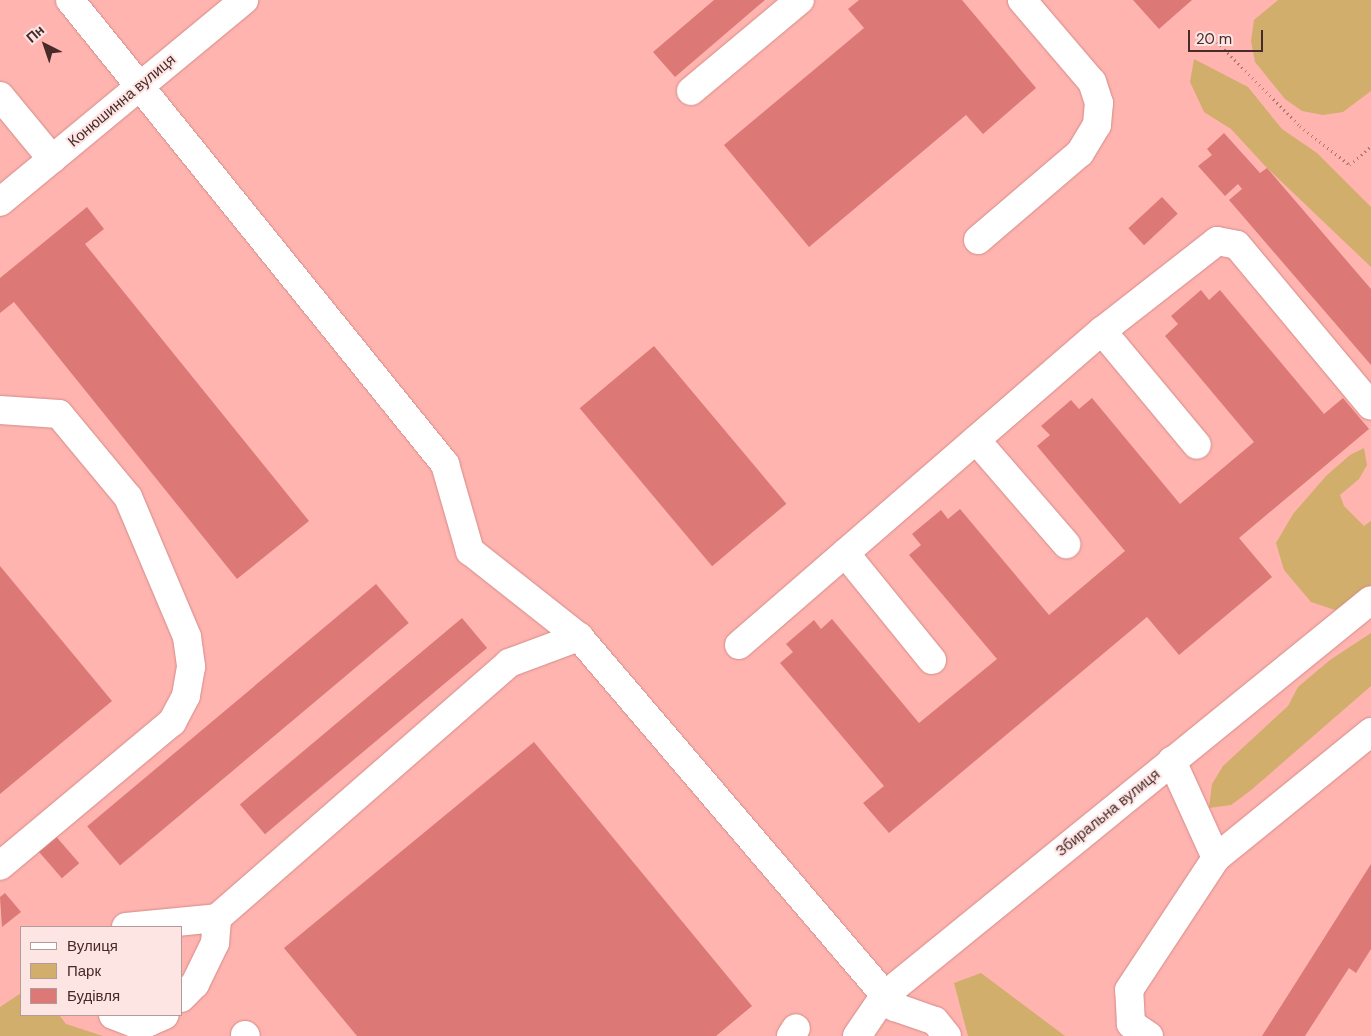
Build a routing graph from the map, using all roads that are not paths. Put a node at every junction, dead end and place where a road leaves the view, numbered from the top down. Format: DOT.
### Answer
graph roads {
  1 [pos="70,0"];
  2 [pos="244,0"];
  3 [pos="800,0"];
  4 [pos="1022,0"];
  5 [pos="139,87"];
  6 [pos="691,91"];
  7 [pos="0,96"];
  8 [pos="52,159"];
  9 [pos="0,202"];
  10 [pos="978,240"];
  11 [pos="1102,330"];
  12 [pos="1371,406"];
  13 [pos="0,410"];
  14 [pos="976,440"];
  15 [pos="1197,445"];
  16 [pos="1066,544"];
  17 [pos="845,554"];
  18 [pos="1371,600"];
  19 [pos="579,636"];
  20 [pos="739,645"];
  21 [pos="932,660"];
  22 [pos="1371,732"];
  23 [pos="1172,761"];
  24 [pos="1216,858"];
  25 [pos="0,866"];
  26 [pos="216,918"];
  27 [pos="136,926"];
  28 [pos="885,995"];
  29 [pos="182,997"];
  30 [pos="116,1016"];
  31 [pos="163,1016"];
  32 [pos="857,1036"];
  33 [pos="947,1036"];
  34 [pos="1149,1036"];
  1 -- 5 [label="street"];
  2 -- 5 [label="street, Конюшинна вулиця"];
  3 -- 6 [label="street"];
  4 -- 10 [label="street"];
  5 -- 8 [label="street, Конюшинна вулиця"];
  5 -- 19 [label="street"];
  7 -- 8 [label="street"];
  8 -- 9 [label="street, Конюшинна вулиця"];
  11 -- 12 [label="street"];
  11 -- 14 [label="street"];
  11 -- 15 [label="street"];
  13 -- 25 [label="street"];
  14 -- 16 [label="street"];
  14 -- 17 [label="street"];
  17 -- 20 [label="street"];
  17 -- 21 [label="street"];
  18 -- 23 [label="street, Збиральна вулиця"];
  19 -- 26 [label="street"];
  19 -- 28 [label="street"];
  22 -- 24 [label="street"];
  23 -- 24 [label="street"];
  23 -- 28 [label="street, Збиральна вулиця"];
  24 -- 34 [label="street"];
  26 -- 27 [label="street"];
  26 -- 29 [label="street"];
  28 -- 32 [label="street, Збиральна вулиця"];
  28 -- 33 [label="street"];
  30 -- 31 [label="street"];
}
